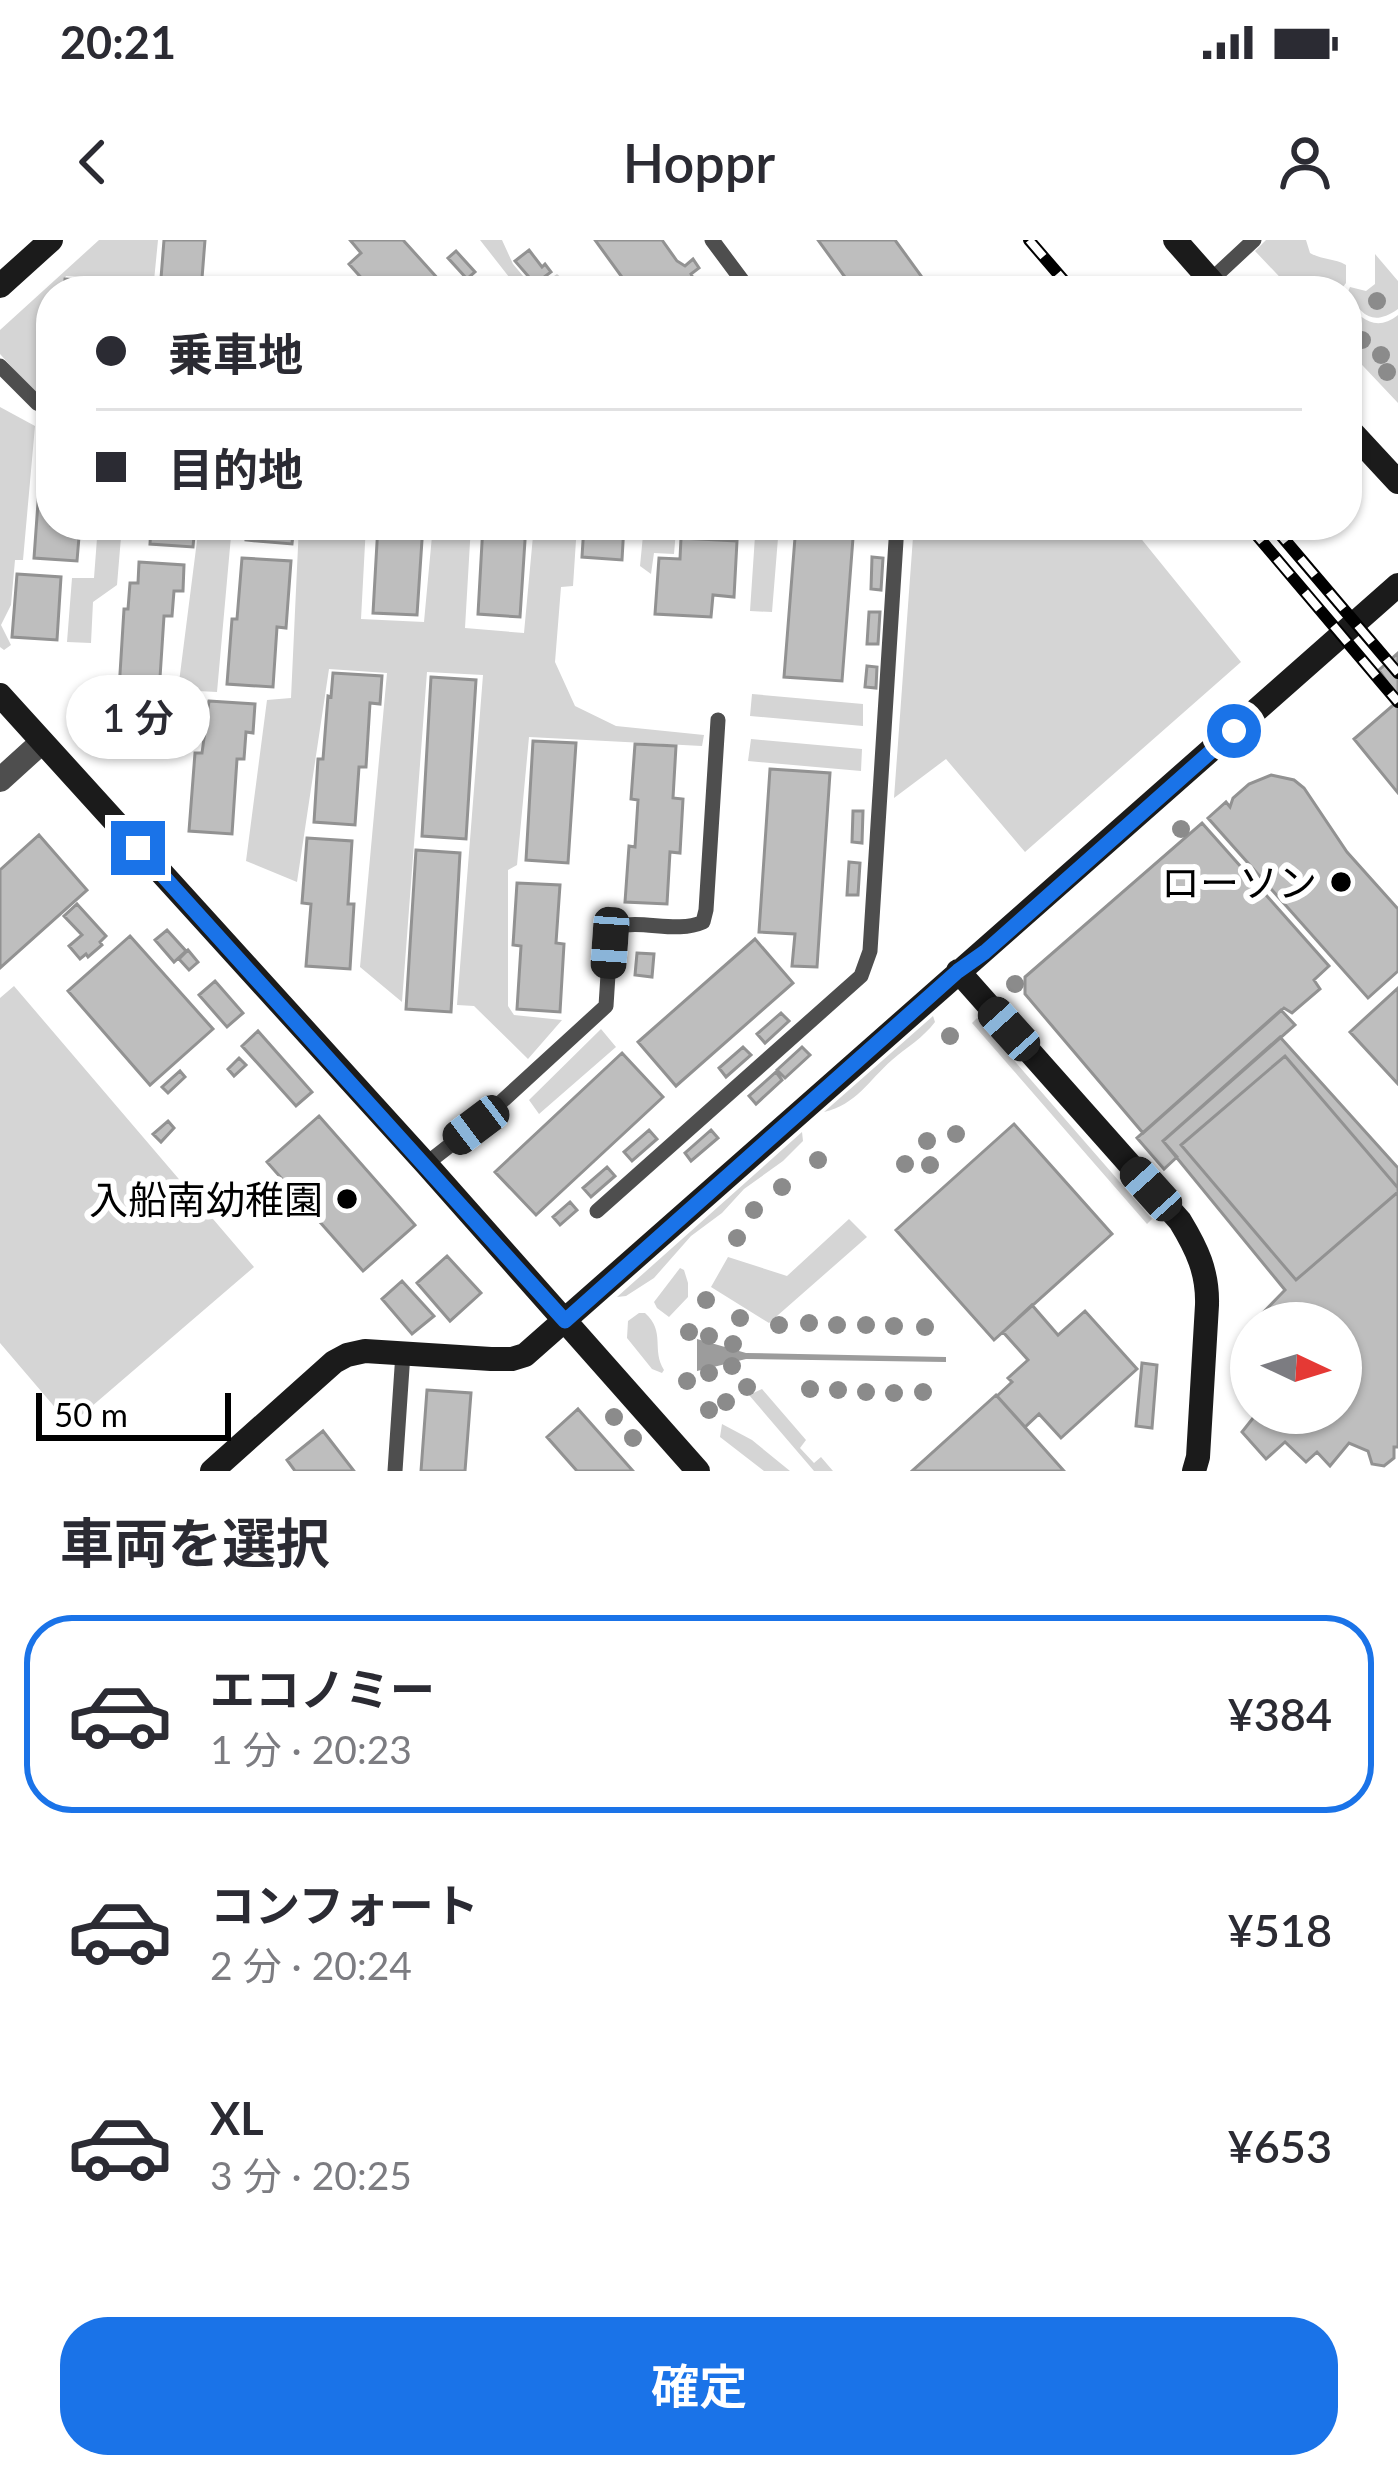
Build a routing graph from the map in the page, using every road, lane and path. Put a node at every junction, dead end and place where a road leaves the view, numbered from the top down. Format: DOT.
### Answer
graph roads {
  1 [pos="51,240"];
  2 [pos="712,240"];
  3 [pos="1175,240"];
  4 [pos="1254,240"];
  5 [pos="739,276"];
  6 [pos="1206,276"];
  7 [pos="1223,276"];
  8 [pos="0,286"];
  9 [pos="0,366"];
  10 [pos="36,403"];
  11 [pos="1362,443"];
  12 [pos="1398,482"];
  13 [pos="896,540"];
  14 [pos="1398,585"];
  15 [pos="0,695"];
  16 [pos="718,720"];
  17 [pos="42,742"];
  18 [pos="0,779"];
  19 [pos="958,971"];
  20 [pos="426,1164"];
  21 [pos="597,1211"];
  22 [pos="565,1321"];
  23 [pos="403,1353"];
  24 [pos="212,1471"];
  25 [pos="394,1471"];
  26 [pos="698,1471"];
  27 [pos="1194,1471"];
  1 -- 8 [label="street"];
  2 -- 5 [label="lane"];
  3 -- 6 [label="street"];
  4 -- 7 [label="lane"];
  9 -- 10 [label="lane"];
  11 -- 12 [label="street"];
  13 -- 21 [label="lane"];
  14 -- 19 [label="street"];
  15 -- 17 [label="street"];
  16 -- 20 [label="lane"];
  17 -- 18 [label="street"];
  17 -- 20 [label="street"];
  19 -- 22 [label="street"];
  19 -- 27 [label="street"];
  20 -- 22 [label="street"];
  22 -- 23 [label="street"];
  22 -- 26 [label="street"];
  23 -- 24 [label="street"];
  23 -- 25 [label="lane"];
}
